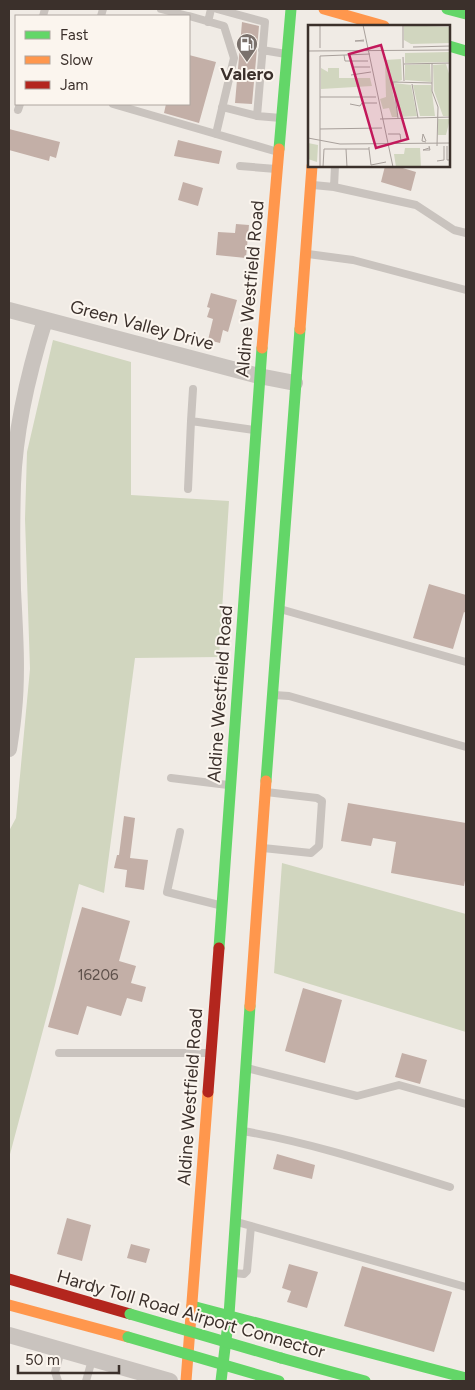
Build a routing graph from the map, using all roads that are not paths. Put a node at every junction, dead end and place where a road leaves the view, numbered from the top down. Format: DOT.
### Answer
graph roads {
  1 [pos="161,9"];
  2 [pos="211,9"];
  3 [pos="217,9"];
  4 [pos="291,9"];
  5 [pos="447,9"];
  6 [pos="325,11"];
  7 [pos="466,14"];
  8 [pos="184,15"];
  9 [pos="190,17"];
  10 [pos="208,22"];
  11 [pos="380,25"];
  12 [pos="450,46"];
  13 [pos="262,50"];
  14 [pos="466,51"];
  15 [pos="288,54"];
  16 [pos="116,105"];
  17 [pos="222,108"];
  18 [pos="257,116"];
  19 [pos="283,118"];
  20 [pos="216,134"];
  21 [pos="280,153"];
  22 [pos="240,166"];
  23 [pos="312,168"];
  24 [pos="335,168"];
  25 [pos="278,170"];
  26 [pos="311,185"];
  27 [pos="334,187"];
  28 [pos="466,233"];
  29 [pos="305,253"];
  30 [pos="466,290"];
  31 [pos="9,310"];
  32 [pos="46,320"];
  33 [pos="259,376"];
  34 [pos="295,383"];
  35 [pos="193,389"];
  36 [pos="191,420"];
  37 [pos="256,430"];
  38 [pos="188,489"];
  39 [pos="278,608"];
  40 [pos="466,662"];
  41 [pos="272,695"];
  42 [pos="466,747"];
  43 [pos="9,749"];
  44 [pos="171,778"];
  45 [pos="230,785"];
  46 [pos="265,792"];
  47 [pos="180,832"];
  48 [pos="260,847"];
  49 [pos="221,905"];
  50 [pos="59,1053"];
  51 [pos="210,1053"];
  52 [pos="246,1067"];
  53 [pos="466,1104"];
  54 [pos="241,1131"];
  55 [pos="450,1187"];
  56 [pos="235,1222"];
  57 [pos="251,1226"];
  58 [pos="232,1273"];
  59 [pos="9,1279"];
  60 [pos="466,1287"];
  61 [pos="9,1305"];
  62 [pos="192,1306"];
  63 [pos="229,1315"];
  64 [pos="9,1335"];
  65 [pos="61,1351"];
  66 [pos="92,1360"];
  67 [pos="466,1378"];
  68 [pos="58,1381"];
  69 [pos="86,1381"];
  70 [pos="170,1381"];
  71 [pos="186,1381"];
  72 [pos="221,1381"];
  73 [pos="280,1381"];
  74 [pos="364,1381"];
  1 -- 8 [label="lane"];
  2 -- 10 [label="lane"];
  3 -- 13 [label="lane"];
  4 -- 15 [label="main road, Aldine Westfield Road"];
  5 -- 7 [label="main road"];
  6 -- 11 [label="main road"];
  9 -- 10 [label="lane"];
  10 -- 17 [label="lane"];
  12 -- 14 [label="main road"];
  13 -- 15 [label="lane"];
  13 -- 18 [label="lane"];
  15 -- 19 [label="main road, Aldine Westfield Road"];
  16 -- 20 [label="lane"];
  17 -- 18 [label="lane"];
  17 -- 20 [label="lane"];
  18 -- 19 [label="lane"];
  19 -- 21 [label="main road, Aldine Westfield Road"];
  20 -- 21 [label="lane"];
  21 -- 25 [label="main road, Aldine Westfield Road"];
  22 -- 25 [label="lane"];
  23 -- 26 [label="main road"];
  24 -- 27 [label="lane"];
  25 -- 33 [label="main road, Aldine Westfield Road"];
  26 -- 27 [label="lane"];
  26 -- 29 [label="main road"];
  27 -- 28 [label="lane"];
  29 -- 30 [label="lane"];
  29 -- 34 [label="main road"];
  31 -- 32 [label="street, Green Valley Drive"];
  32 -- 33 [label="street, Green Valley Drive"];
  32 -- 43 [label="street"];
  33 -- 34 [label="street, Green Valley Drive"];
  33 -- 37 [label="main road, Aldine Westfield Road"];
  34 -- 39 [label="main road"];
  35 -- 36 [label="lane"];
  36 -- 37 [label="lane"];
  36 -- 38 [label="lane"];
  37 -- 45 [label="main road, Aldine Westfield Road"];
  39 -- 40 [label="lane"];
  39 -- 41 [label="main road"];
  41 -- 42 [label="lane"];
  41 -- 46 [label="main road"];
  44 -- 45 [label="lane"];
  45 -- 49 [label="main road, Aldine Westfield Road"];
  46 -- 48 [label="main road"];
  46 -- 48 [label="lane"];
  47 -- 49 [label="lane"];
  48 -- 52 [label="main road"];
  49 -- 51 [label="main road, Aldine Westfield Road"];
  50 -- 51 [label="lane"];
  51 -- 62 [label="main road, Aldine Westfield Road"];
  52 -- 53 [label="lane"];
  52 -- 54 [label="main road"];
  54 -- 55 [label="lane"];
  54 -- 56 [label="main road"];
  56 -- 57 [label="lane"];
  56 -- 58 [label="main road"];
  57 -- 58 [label="lane"];
  57 -- 60 [label="lane"];
  58 -- 63 [label="main road"];
  59 -- 74 [label="main road, Hardy Toll Road Airport Connector, bridge"];
  61 -- 73 [label="main road, bridge"];
  62 -- 63 [label="main road"];
  62 -- 71 [label="main road, Aldine Westfield Road"];
  63 -- 67 [label="main road"];
  63 -- 72 [label="main road"];
  64 -- 65 [label="street"];
  65 -- 66 [label="street"];
  65 -- 68 [label="lane"];
  66 -- 69 [label="lane"];
  66 -- 70 [label="street"];
}
